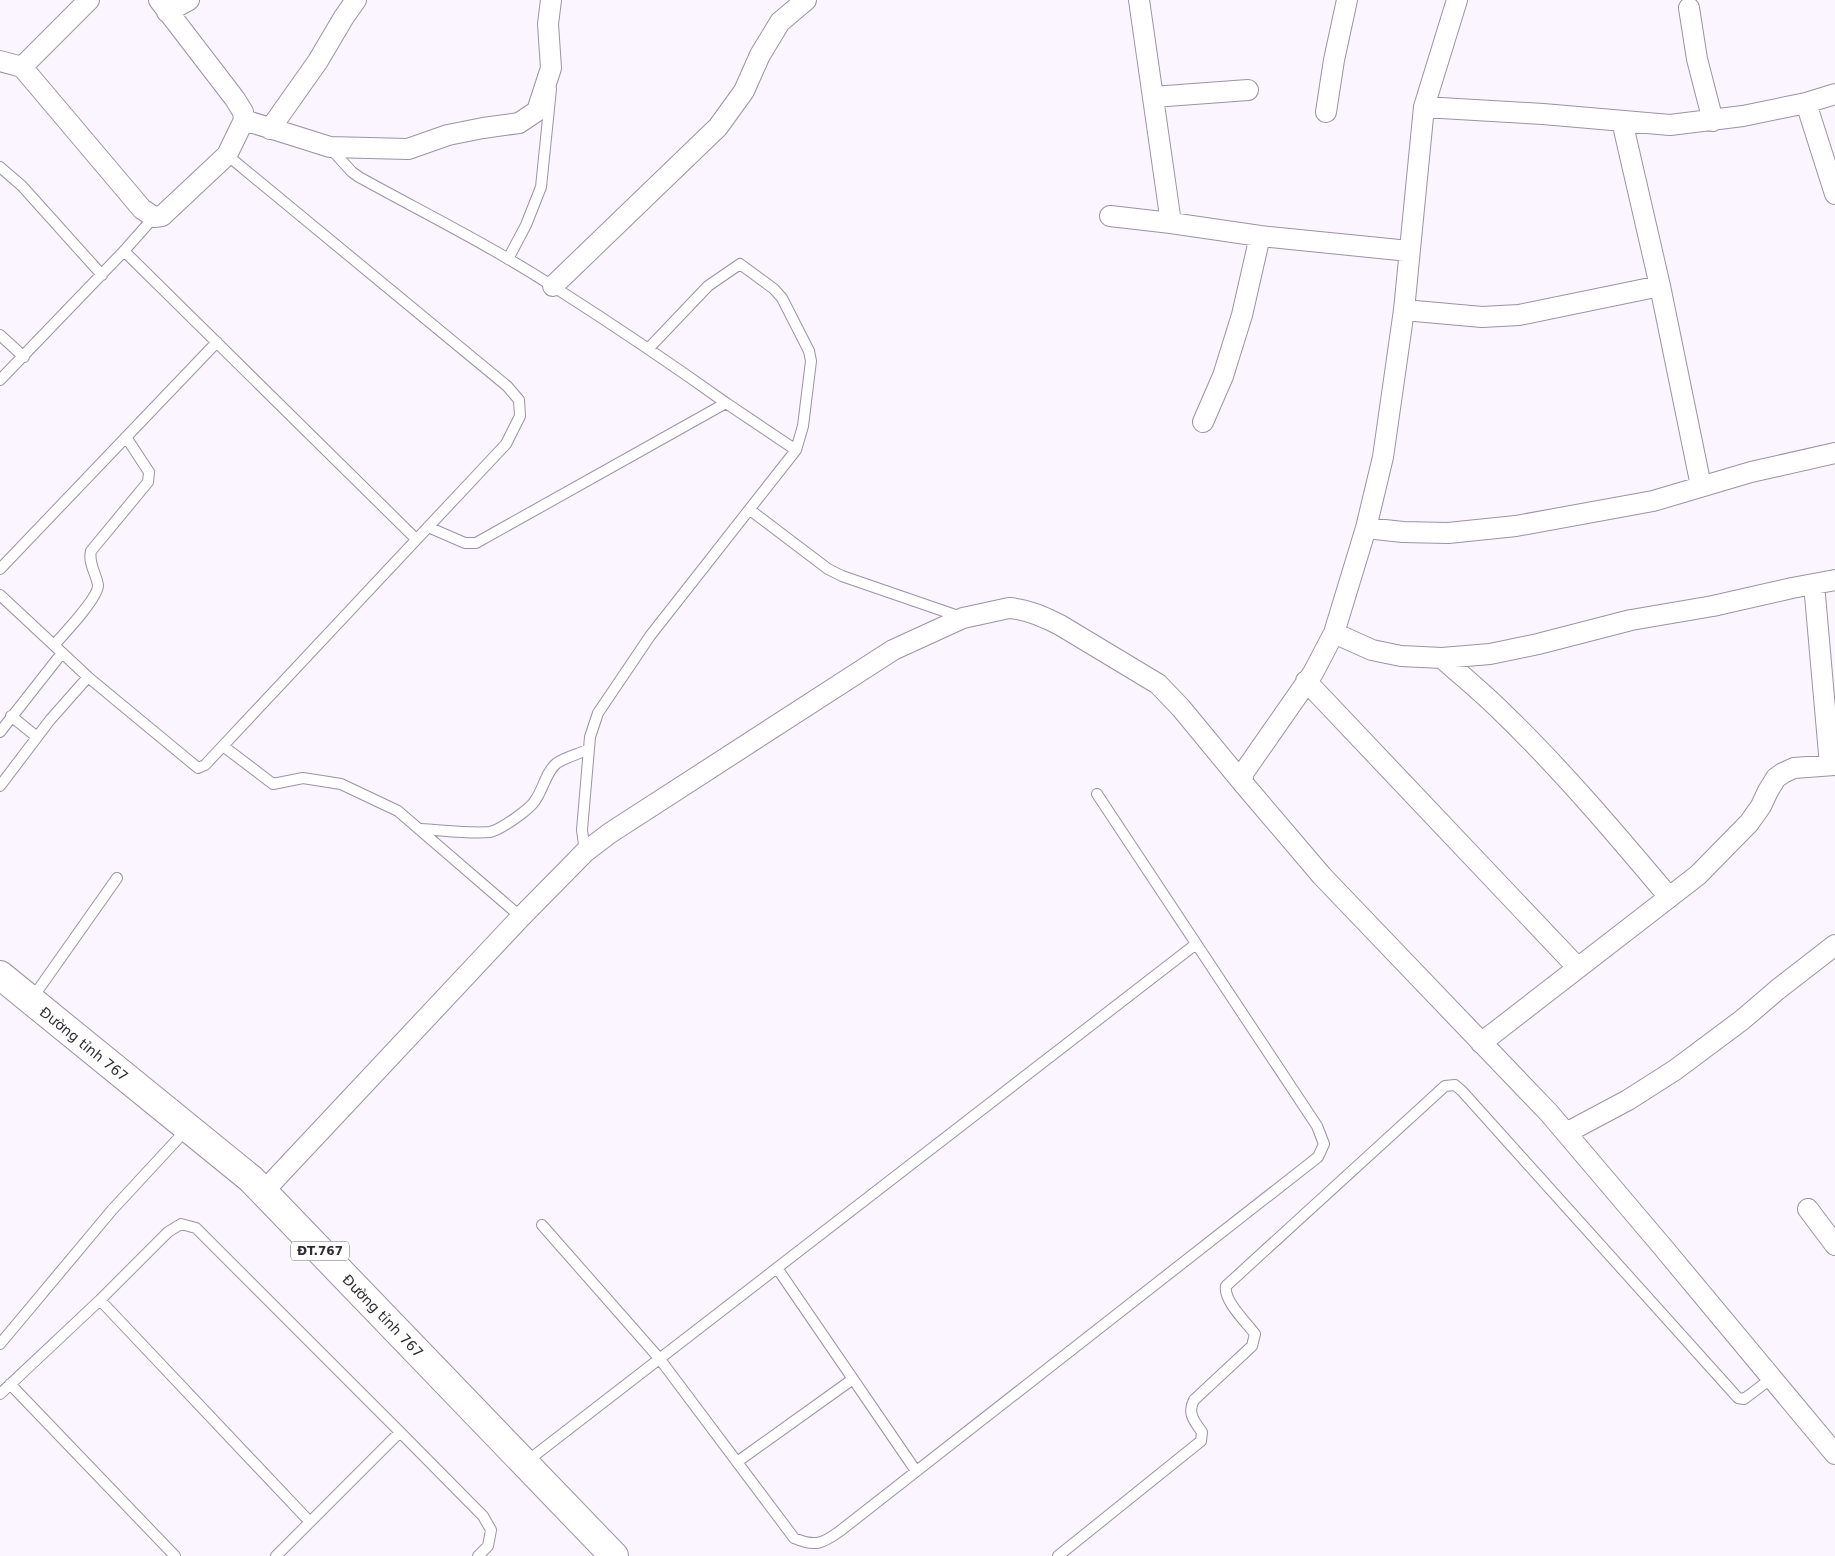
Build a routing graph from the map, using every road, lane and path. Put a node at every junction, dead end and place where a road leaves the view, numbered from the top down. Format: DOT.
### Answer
graph roads {
  1 [pos="89,0"];
  2 [pos="190,0"];
  3 [pos="356,0"];
  4 [pos="551,0"];
  5 [pos="806,0"];
  6 [pos="1139,0"];
  7 [pos="1347,0"];
  8 [pos="1457,0"];
  9 [pos="163,6"];
  10 [pos="1689,8"];
  11 [pos="0,61"];
  12 [pos="22,67"];
  13 [pos="551,68"];
  14 [pos="1248,90"];
  15 [pos="1835,94"];
  16 [pos="1153,97"];
  17 [pos="1806,103"];
  18 [pos="1424,107"];
  19 [pos="1326,112"];
  20 [pos="244,120"];
  21 [pos="1622,121"];
  22 [pos="1713,121"];
  23 [pos="270,129"];
  24 [pos="330,148"];
  25 [pos="227,155"];
  26 [pos="0,166"];
  27 [pos="1835,194"];
  28 [pos="1110,216"];
  29 [pos="154,217"];
  30 [pos="1170,223"];
  31 [pos="1260,236"];
  32 [pos="124,251"];
  33 [pos="1410,251"];
  34 [pos="508,260"];
  35 [pos="102,275"];
  36 [pos="553,286"];
  37 [pos="1660,286"];
  38 [pos="1404,310"];
  39 [pos="0,335"];
  40 [pos="217,342"];
  41 [pos="649,348"];
  42 [pos="24,357"];
  43 [pos="0,380"];
  44 [pos="726,404"];
  45 [pos="1202,422"];
  46 [pos="126,437"];
  47 [pos="796,450"];
  48 [pos="1835,453"];
  49 [pos="1702,486"];
  50 [pos="750,510"];
  51 [pos="428,527"];
  52 [pos="1366,528"];
  53 [pos="416,539"];
  54 [pos="0,569"];
  55 [pos="1835,580"];
  56 [pos="1814,584"];
  57 [pos="0,595"];
  58 [pos="963,618"];
  59 [pos="1334,634"];
  60 [pos="54,646"];
  61 [pos="62,653"];
  62 [pos="1442,658"];
  63 [pos="88,677"];
  64 [pos="1306,681"];
  65 [pos="11,716"];
  66 [pos="0,732"];
  67 [pos="37,737"];
  68 [pos="223,746"];
  69 [pos="589,750"];
  70 [pos="1832,765"];
  71 [pos="1242,782"];
  72 [pos="0,786"];
  73 [pos="1097,794"];
  74 [pos="421,829"];
  75 [pos="585,852"];
  76 [pos="117,878"];
  77 [pos="1669,897"];
  78 [pos="521,917"];
  79 [pos="1196,944"];
  80 [pos="1835,946"];
  81 [pos="1578,968"];
  82 [pos="0,976"];
  83 [pos="31,1001"];
  84 [pos="1481,1043"];
  85 [pos="188,1128"];
  86 [pos="1566,1133"];
  87 [pos="263,1192"];
  88 [pos="1808,1209"];
  89 [pos="542,1225"];
  90 [pos="1835,1246"];
  91 [pos="777,1268"];
  92 [pos="100,1300"];
  93 [pos="0,1344"];
  94 [pos="659,1358"];
  95 [pos="1772,1378"];
  96 [pos="853,1379"];
  97 [pos="10,1384"];
  98 [pos="0,1394"];
  99 [pos="400,1432"];
  100 [pos="1835,1454"];
  101 [pos="737,1462"];
  102 [pos="524,1463"];
  103 [pos="916,1471"];
  104 [pos="310,1522"];
  105 [pos="175,1556"];
  106 [pos="276,1556"];
  107 [pos="478,1556"];
  108 [pos="614,1556"];
  109 [pos="1058,1556"];
  1 -- 12 [label="street"];
  2 -- 9 [label="street"];
  3 -- 23 [label="street"];
  4 -- 13 [label="street"];
  5 -- 36 [label="street"];
  6 -- 16 [label="street"];
  7 -- 19 [label="street"];
  8 -- 18 [label="street"];
  9 -- 20 [label="street"];
  10 -- 22 [label="street"];
  11 -- 12 [label="street"];
  12 -- 29 [label="street"];
  13 -- 24 [label="street"];
  13 -- 34 [label="lane"];
  14 -- 16 [label="street"];
  15 -- 17 [label="street"];
  16 -- 30 [label="street"];
  17 -- 22 [label="street"];
  17 -- 27 [label="street"];
  18 -- 21 [label="street"];
  18 -- 33 [label="street"];
  20 -- 23 [label="street"];
  20 -- 25 [label="street"];
  21 -- 22 [label="street"];
  21 -- 37 [label="street"];
  23 -- 24 [label="street"];
  24 -- 34 [label="lane"];
  25 -- 29 [label="street"];
  25 -- 51 [label="lane"];
  26 -- 35 [label="lane"];
  28 -- 30 [label="street"];
  29 -- 32 [label="lane"];
  30 -- 31 [label="street"];
  31 -- 33 [label="street"];
  31 -- 45 [label="street"];
  32 -- 35 [label="lane"];
  32 -- 40 [label="lane"];
  33 -- 38 [label="street"];
  34 -- 36 [label="lane"];
  35 -- 42 [label="lane"];
  36 -- 41 [label="lane"];
  37 -- 38 [label="street"];
  37 -- 49 [label="street"];
  38 -- 52 [label="street"];
  39 -- 42 [label="lane"];
  40 -- 46 [label="lane"];
  40 -- 53 [label="lane"];
  41 -- 44 [label="lane"];
  41 -- 47 [label="lane"];
  42 -- 43 [label="lane"];
  44 -- 47 [label="lane"];
  44 -- 51 [label="lane"];
  46 -- 54 [label="lane"];
  46 -- 60 [label="lane"];
  47 -- 50 [label="lane"];
  48 -- 49 [label="street"];
  49 -- 52 [label="street"];
  50 -- 58 [label="lane"];
  50 -- 69 [label="lane"];
  51 -- 53 [label="lane"];
  52 -- 59 [label="street"];
  53 -- 68 [label="lane"];
  55 -- 56 [label="street"];
  56 -- 62 [label="street"];
  56 -- 70 [label="street"];
  57 -- 60 [label="lane"];
  58 -- 71 [label="street"];
  58 -- 75 [label="street"];
  59 -- 62 [label="street"];
  59 -- 64 [label="street"];
  60 -- 61 [label="lane"];
  61 -- 63 [label="lane"];
  61 -- 65 [label="lane"];
  62 -- 77 [label="street"];
  63 -- 67 [label="lane"];
  63 -- 68 [label="lane"];
  64 -- 71 [label="street"];
  64 -- 81 [label="street"];
  65 -- 66 [label="lane"];
  65 -- 67 [label="lane"];
  67 -- 72 [label="lane"];
  68 -- 74 [label="lane"];
  69 -- 74 [label="lane"];
  69 -- 75 [label="lane"];
  70 -- 77 [label="street"];
  71 -- 84 [label="street"];
  73 -- 79 [label="lane"];
  74 -- 78 [label="lane"];
  75 -- 78 [label="street"];
  76 -- 83 [label="lane"];
  77 -- 81 [label="street"];
  78 -- 87 [label="street"];
  79 -- 91 [label="lane"];
  79 -- 103 [label="lane"];
  80 -- 86 [label="street"];
  81 -- 84 [label="street"];
  82 -- 83 [label="main road, Đường tỉnh 767 / ĐT.767"];
  83 -- 85 [label="main road, Đường tỉnh 767 / ĐT.767"];
  84 -- 86 [label="street"];
  85 -- 87 [label="main road, Đường tỉnh 767 / ĐT.767"];
  85 -- 93 [label="lane"];
  86 -- 95 [label="street"];
  87 -- 102 [label="main road, Đường tỉnh 767 / ĐT.767"];
  88 -- 90 [label="street"];
  89 -- 94 [label="lane"];
  91 -- 94 [label="lane"];
  91 -- 96 [label="lane"];
  92 -- 97 [label="lane"];
  92 -- 99 [label="lane"];
  92 -- 104 [label="lane"];
  94 -- 101 [label="lane"];
  94 -- 102 [label="lane"];
  95 -- 100 [label="street"];
  95 -- 109 [label="lane"];
  96 -- 101 [label="lane"];
  96 -- 103 [label="lane"];
  97 -- 98 [label="lane"];
  97 -- 105 [label="lane"];
  99 -- 104 [label="lane"];
  99 -- 107 [label="lane"];
  101 -- 103 [label="lane"];
  102 -- 108 [label="main road, Đường tỉnh 767 / ĐT.767"];
  104 -- 106 [label="lane"];
}
